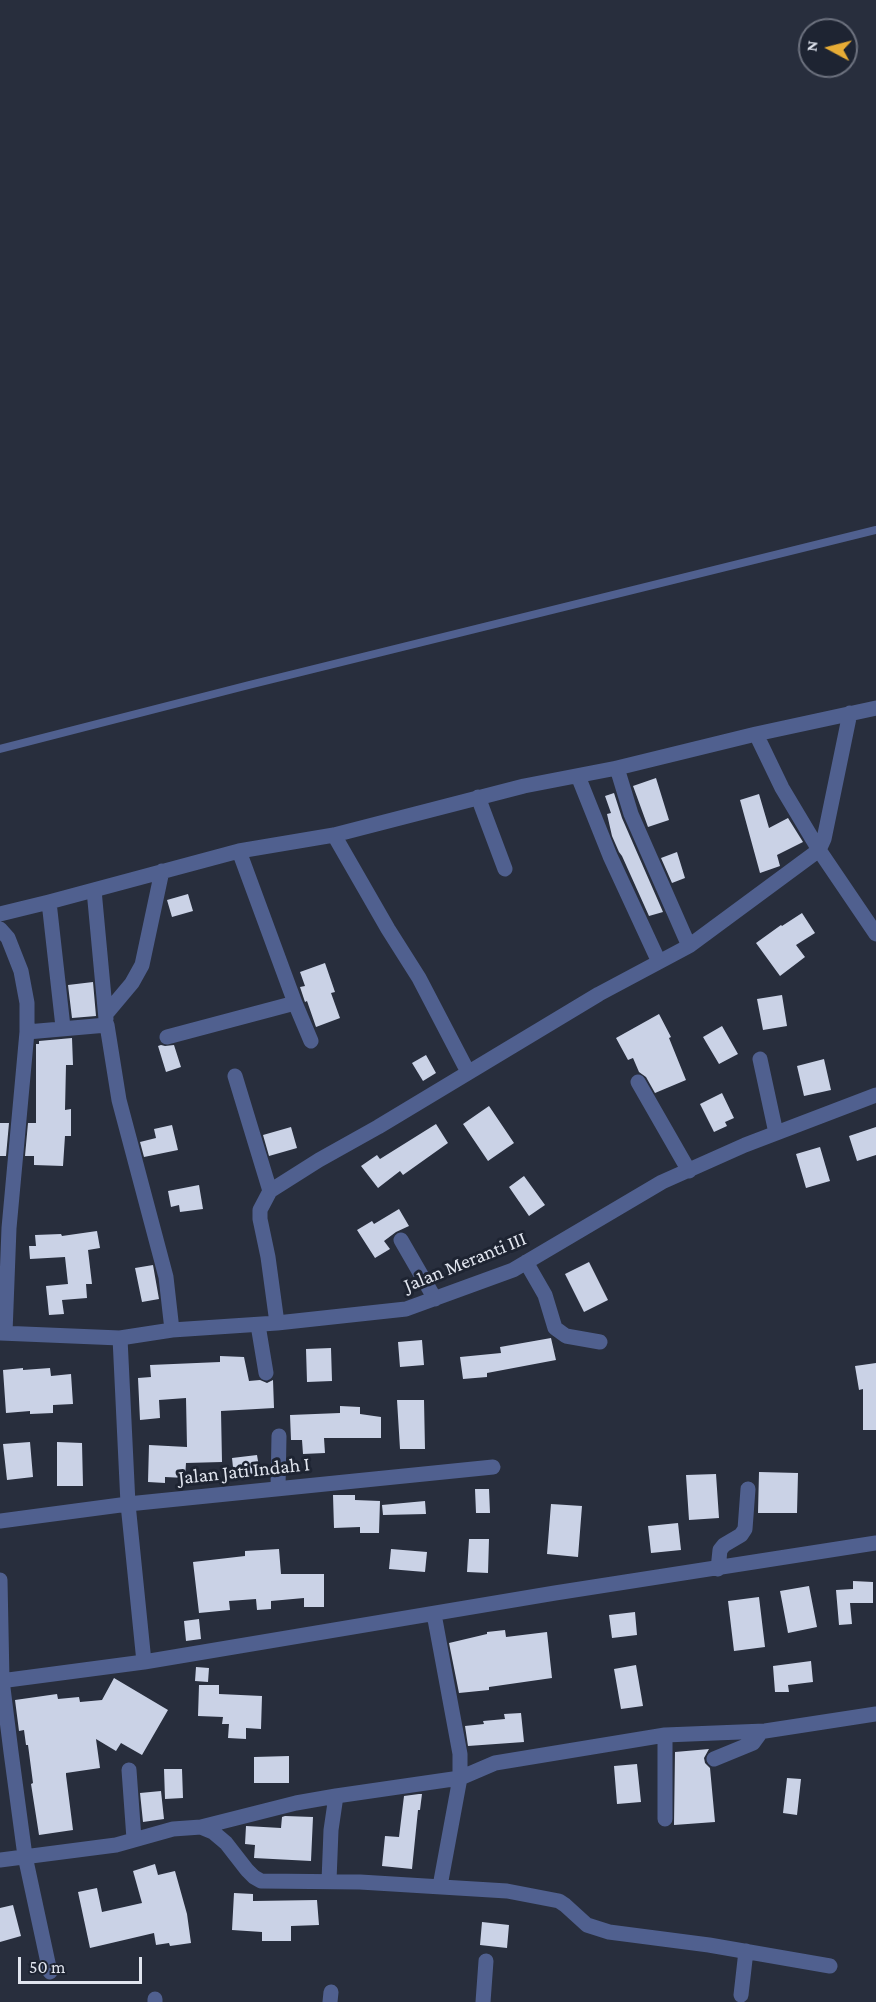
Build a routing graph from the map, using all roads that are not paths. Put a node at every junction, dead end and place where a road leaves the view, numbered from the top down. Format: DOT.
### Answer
graph roads {
  1 [pos="876,530"];
  2 [pos="876,708"];
  3 [pos="850,713"];
  4 [pos="756,734"];
  5 [pos="0,749"];
  6 [pos="617,768"];
  7 [pos="578,776"];
  8 [pos="478,797"];
  9 [pos="334,835"];
  10 [pos="819,850"];
  11 [pos="239,851"];
  12 [pos="505,869"];
  13 [pos="162,871"];
  14 [pos="94,890"];
  15 [pos="49,903"];
  16 [pos="0,914"];
  17 [pos="0,929"];
  18 [pos="876,934"];
  19 [pos="689,946"];
  20 [pos="658,962"];
  21 [pos="295,1003"];
  22 [pos="106,1020"];
  23 [pos="63,1027"];
  24 [pos="27,1032"];
  25 [pos="166,1038"];
  26 [pos="310,1041"];
  27 [pos="760,1059"];
  28 [pos="468,1072"];
  29 [pos="235,1076"];
  30 [pos="638,1082"];
  31 [pos="876,1095"];
  32 [pos="776,1133"];
  33 [pos="688,1171"];
  34 [pos="270,1191"];
  35 [pos="6,1192"];
  36 [pos="401,1240"];
  37 [pos="526,1262"];
  38 [pos="435,1299"];
  39 [pos="277,1323"];
  40 [pos="258,1325"];
  41 [pos="172,1330"];
  42 [pos="3,1333"];
  43 [pos="120,1338"];
  44 [pos="600,1342"];
  45 [pos="266,1373"];
  46 [pos="279,1436"];
  47 [pos="493,1467"];
  48 [pos="278,1488"];
  49 [pos="748,1489"];
  50 [pos="128,1504"];
  51 [pos="0,1521"];
  52 [pos="876,1542"];
  53 [pos="718,1569"];
  54 [pos="0,1580"];
  55 [pos="434,1614"];
  56 [pos="144,1662"];
  57 [pos="1,1680"];
  58 [pos="876,1714"];
  59 [pos="765,1731"];
  60 [pos="665,1735"];
  61 [pos="714,1759"];
  62 [pos="129,1770"];
  63 [pos="460,1778"];
  64 [pos="336,1796"];
  65 [pos="665,1819"];
  66 [pos="201,1827"];
  67 [pos="134,1839"];
  68 [pos="25,1856"];
  69 [pos="0,1860"];
  70 [pos="329,1881"];
  71 [pos="440,1886"];
  72 [pos="746,1951"];
  73 [pos="486,1961"];
  74 [pos="830,1966"];
  75 [pos="50,1972"];
  76 [pos="741,1995"];
  77 [pos="483,2002"];
  1 -- 5 [label="lane"];
  2 -- 3 [label="street"];
  3 -- 4 [label="street"];
  3 -- 10 [label="street"];
  4 -- 6 [label="street"];
  4 -- 10 [label="street"];
  6 -- 7 [label="street"];
  6 -- 19 [label="street"];
  7 -- 8 [label="street"];
  7 -- 20 [label="street"];
  8 -- 9 [label="street"];
  8 -- 12 [label="street"];
  9 -- 11 [label="street"];
  9 -- 28 [label="street"];
  10 -- 18 [label="street"];
  10 -- 19 [label="street"];
  11 -- 13 [label="street"];
  11 -- 21 [label="street"];
  13 -- 14 [label="street"];
  13 -- 22 [label="street"];
  14 -- 15 [label="street"];
  14 -- 22 [label="street"];
  15 -- 16 [label="street"];
  15 -- 23 [label="street"];
  17 -- 24 [label="street"];
  19 -- 20 [label="street"];
  20 -- 28 [label="street"];
  21 -- 25 [label="street"];
  21 -- 26 [label="street"];
  22 -- 23 [label="street"];
  22 -- 41 [label="street"];
  23 -- 24 [label="street"];
  24 -- 35 [label="street"];
  27 -- 32 [label="street"];
  28 -- 34 [label="street"];
  29 -- 34 [label="street"];
  30 -- 33 [label="street"];
  31 -- 32 [label="street, Jalan Meranti III"];
  32 -- 33 [label="street, Jalan Meranti III"];
  33 -- 37 [label="street, Jalan Meranti III"];
  34 -- 39 [label="street"];
  35 -- 42 [label="street"];
  36 -- 38 [label="street"];
  37 -- 38 [label="street, Jalan Meranti III"];
  37 -- 44 [label="street"];
  38 -- 39 [label="street, Jalan Meranti III"];
  39 -- 40 [label="street, Jalan Meranti III"];
  40 -- 41 [label="street, Jalan Meranti III"];
  40 -- 45 [label="street"];
  41 -- 43 [label="street, Jalan Meranti III"];
  42 -- 43 [label="street, Jalan Meranti III"];
  43 -- 50 [label="street"];
  46 -- 48 [label="street"];
  47 -- 48 [label="street, Jalan Jati Indah I"];
  48 -- 50 [label="street, Jalan Jati Indah I"];
  49 -- 53 [label="street"];
  50 -- 51 [label="street, Jalan Jati Indah I"];
  50 -- 56 [label="street"];
  52 -- 53 [label="street"];
  53 -- 55 [label="street"];
  54 -- 57 [label="street"];
  55 -- 56 [label="street"];
  55 -- 63 [label="street"];
  56 -- 57 [label="street"];
  57 -- 68 [label="street"];
  58 -- 59 [label="street"];
  59 -- 60 [label="street"];
  59 -- 61 [label="street"];
  60 -- 63 [label="street"];
  60 -- 65 [label="street"];
  62 -- 67 [label="street"];
  63 -- 64 [label="street"];
  63 -- 71 [label="street"];
  64 -- 66 [label="street"];
  64 -- 70 [label="street"];
  66 -- 67 [label="street"];
  66 -- 70 [label="street"];
  67 -- 68 [label="street"];
  68 -- 69 [label="street"];
  68 -- 75 [label="street"];
  70 -- 71 [label="street"];
  71 -- 72 [label="street"];
  72 -- 74 [label="street"];
  72 -- 76 [label="street"];
  73 -- 77 [label="street"];
}
